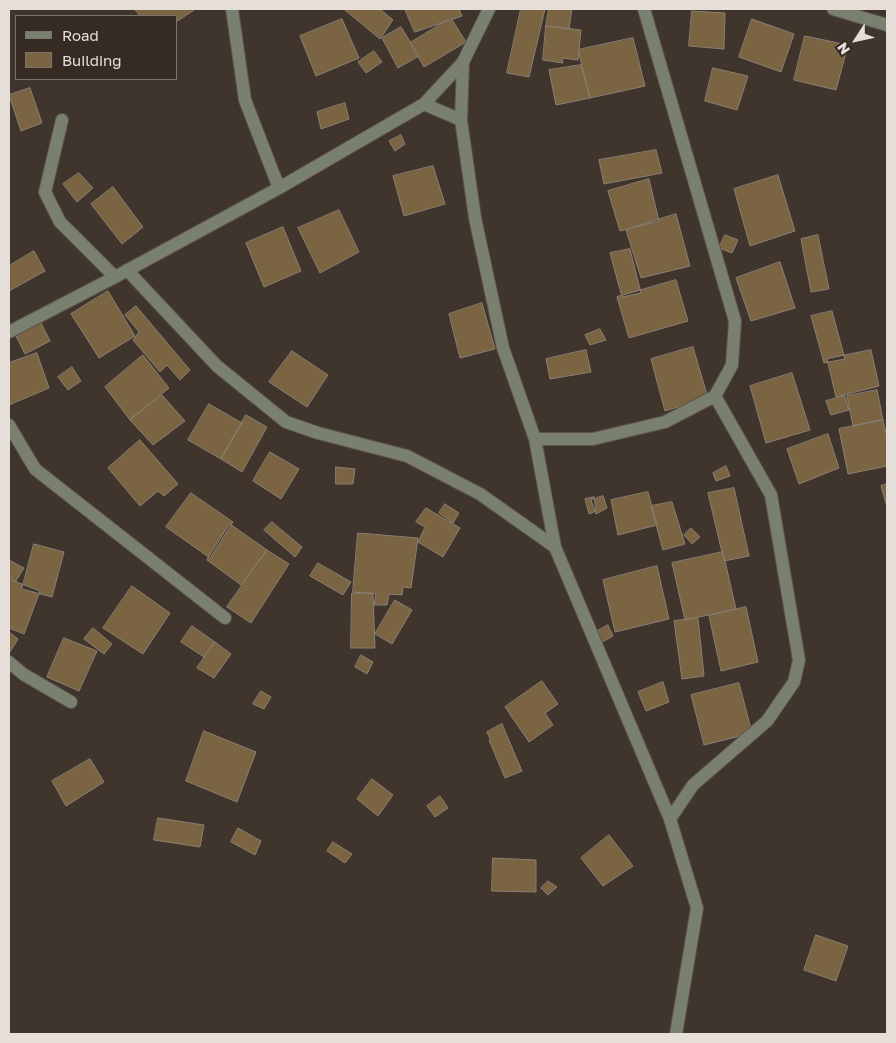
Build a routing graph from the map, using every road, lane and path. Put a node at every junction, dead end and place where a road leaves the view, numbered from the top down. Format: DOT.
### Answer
graph roads {
  1 [pos="232,9"];
  2 [pos="489,9"];
  3 [pos="644,9"];
  4 [pos="833,9"];
  5 [pos="887,25"];
  6 [pos="463,62"];
  7 [pos="424,104"];
  8 [pos="62,120"];
  9 [pos="461,120"];
  10 [pos="279,188"];
  11 [pos="127,270"];
  12 [pos="115,277"];
  13 [pos="9,332"];
  14 [pos="715,396"];
  15 [pos="9,425"];
  16 [pos="535,439"];
  17 [pos="555,547"];
  18 [pos="225,618"];
  19 [pos="9,662"];
  20 [pos="71,702"];
  21 [pos="670,819"];
  22 [pos="676,1034"];
  1 -- 10 [label="street"];
  2 -- 6 [label="street"];
  3 -- 14 [label="street"];
  4 -- 5 [label="street"];
  6 -- 7 [label="street"];
  6 -- 9 [label="street"];
  7 -- 9 [label="street"];
  7 -- 10 [label="street"];
  8 -- 12 [label="street"];
  9 -- 16 [label="street"];
  10 -- 11 [label="street"];
  11 -- 12 [label="street"];
  11 -- 17 [label="street"];
  12 -- 13 [label="street"];
  14 -- 16 [label="street"];
  14 -- 21 [label="street"];
  15 -- 18 [label="street"];
  16 -- 17 [label="street"];
  17 -- 21 [label="street"];
  19 -- 20 [label="street"];
  21 -- 22 [label="street"];
}
